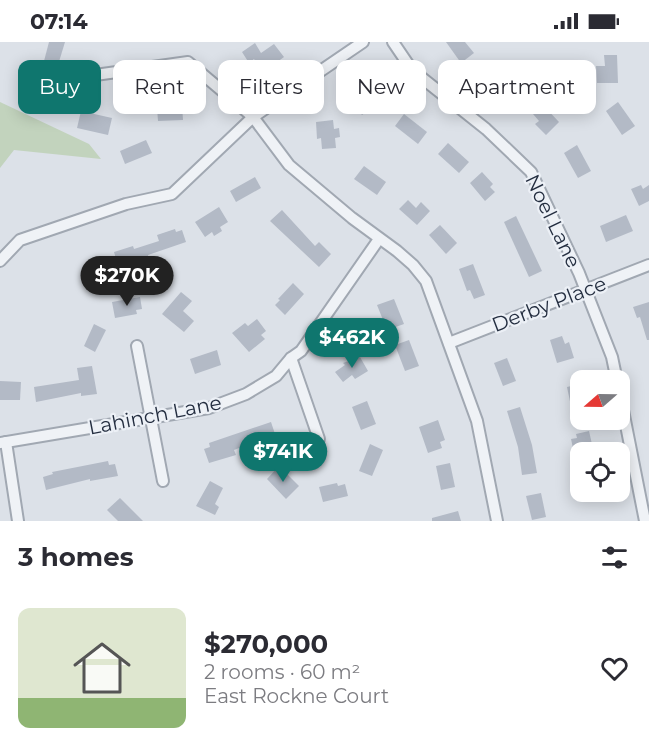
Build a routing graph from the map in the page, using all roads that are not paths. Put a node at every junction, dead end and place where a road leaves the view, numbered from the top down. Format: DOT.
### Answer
graph roads {
  1 [pos="363,42"];
  2 [pos="393,42"];
  3 [pos="101,74"];
  4 [pos="254,117"];
  5 [pos="379,238"];
  6 [pos="0,261"];
  7 [pos="649,266"];
  8 [pos="585,289"];
  9 [pos="449,343"];
  10 [pos="137,346"];
  11 [pos="291,358"];
  12 [pos="615,370"];
  13 [pos="150,418"];
  14 [pos="629,430"];
  15 [pos="320,439"];
  16 [pos="3,443"];
  17 [pos="163,481"];
  18 [pos="644,487"];
  19 [pos="18,521"];
  20 [pos="497,521"];
  21 [pos="645,521"];
  1 -- 4 [label="street"];
  2 -- 8 [label="street, Noel Lane"];
  3 -- 4 [label="street"];
  4 -- 5 [label="street"];
  4 -- 6 [label="street"];
  5 -- 9 [label="street"];
  5 -- 11 [label="street, Lahinch Lane"];
  7 -- 8 [label="street, Derby Place"];
  8 -- 9 [label="street, Derby Place"];
  8 -- 12 [label="street, Noel Lane"];
  9 -- 20 [label="street"];
  10 -- 13 [label="street"];
  11 -- 13 [label="street, Lahinch Lane"];
  11 -- 15 [label="street"];
  13 -- 16 [label="street, Lahinch Lane"];
  13 -- 17 [label="street"];
  14 -- 18 [label="street"];
  16 -- 19 [label="street"];
  18 -- 21 [label="street"];
}
